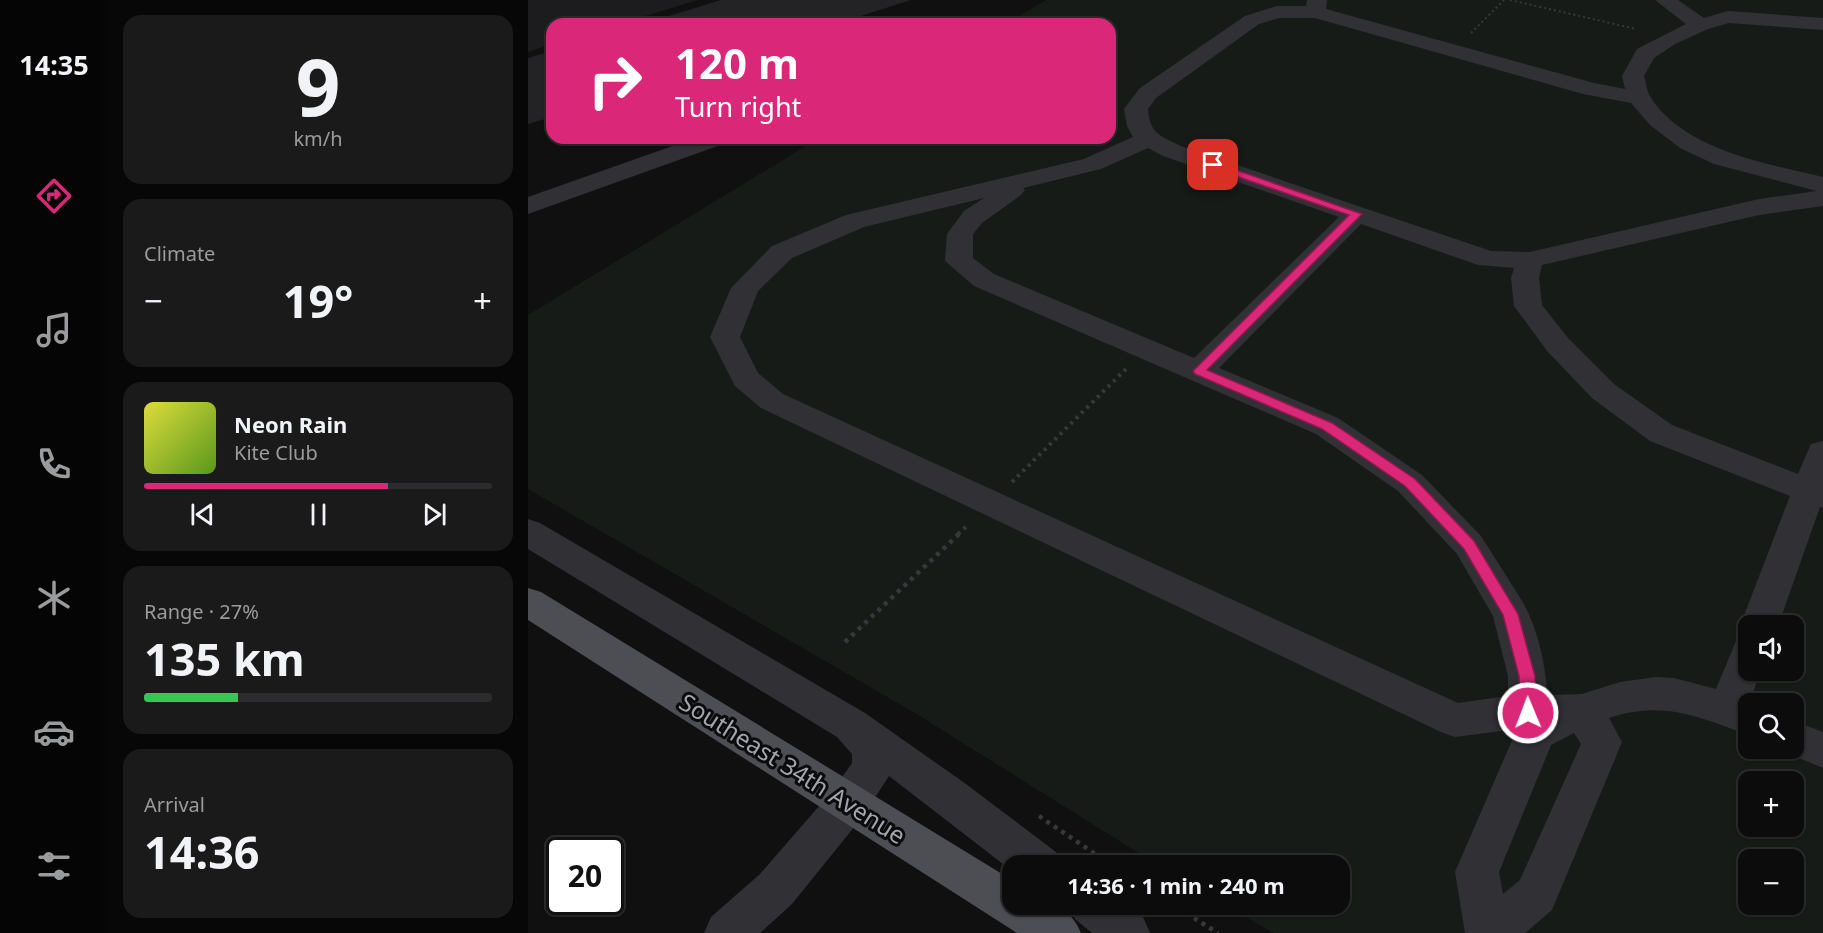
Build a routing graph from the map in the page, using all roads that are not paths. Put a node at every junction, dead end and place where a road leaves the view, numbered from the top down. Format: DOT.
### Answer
graph roads {
  1 [pos="1665,0"];
  2 [pos="1316,6"];
  3 [pos="1823,24"];
  4 [pos="1701,25"];
  5 [pos="1640,98"];
  6 [pos="1148,139"];
  7 [pos="701,144"];
  8 [pos="1028,179"];
  9 [pos="1823,185"];
  10 [pos="1823,198"];
  11 [pos="528,206"];
  12 [pos="1356,214"];
  13 [pos="1530,260"];
  14 [pos="1199,371"];
  15 [pos="1823,452"];
  16 [pos="1816,493"];
  17 [pos="528,532"];
  18 [pos="528,602"];
  19 [pos="1764,615"];
  20 [pos="1582,711"];
  21 [pos="1528,713"];
  22 [pos="1738,714"];
  23 [pos="850,725"];
  24 [pos="1804,742"];
  25 [pos="1823,750"];
  26 [pos="848,802"];
  27 [pos="1027,855"];
  28 [pos="1105,915"];
  29 [pos="727,933"];
  30 [pos="1058,933"];
  31 [pos="1127,933"];
  32 [pos="1489,933"];
  1 -- 4 [label="street"];
  2 -- 5 [label="street"];
  2 -- 6 [label="street"];
  3 -- 4 [label="street"];
  4 -- 5 [label="street"];
  5 -- 9 [label="street"];
  6 -- 8 [label="street"];
  6 -- 12 [label="street"];
  7 -- 11 [label="street"];
  8 -- 14 [label="street"];
  8 -- 21 [label="street"];
  10 -- 13 [label="street"];
  12 -- 13 [label="street"];
  12 -- 14 [label="street"];
  13 -- 16 [label="street"];
  14 -- 21 [label="street"];
  15 -- 16 [label="street"];
  16 -- 19 [label="street"];
  17 -- 23 [label="street"];
  18 -- 26 [label="main road, Southeast 34th Avenue"];
  20 -- 21 [label="street"];
  20 -- 22 [label="street"];
  20 -- 32 [label="street"];
  20 -- 32 [label="street"];
  23 -- 26 [label="street"];
  23 -- 27 [label="street"];
  24 -- 25 [label="street"];
  26 -- 29 [label="street"];
  26 -- 30 [label="main road, Southeast 34th Avenue"];
  28 -- 31 [label="street"];
}
